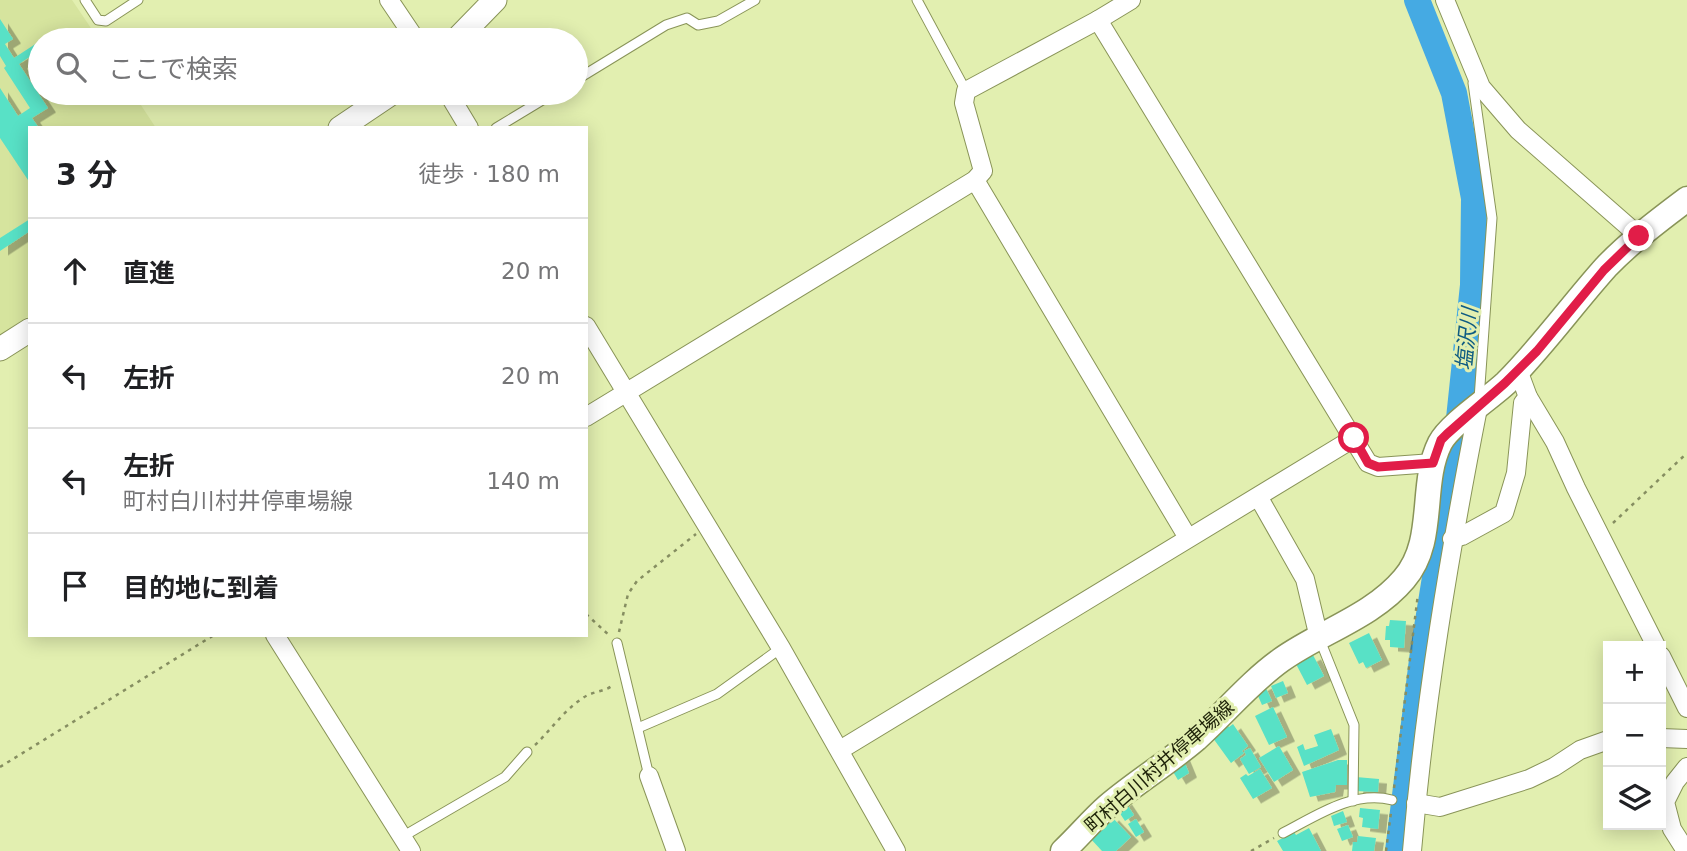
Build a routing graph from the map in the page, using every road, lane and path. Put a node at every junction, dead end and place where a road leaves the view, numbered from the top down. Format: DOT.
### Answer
graph roads {
  1 [pos="85,0"];
  2 [pos="138,0"];
  3 [pos="390,0"];
  4 [pos="495,0"];
  5 [pos="755,0"];
  6 [pos="917,0"];
  7 [pos="1131,0"];
  8 [pos="1446,0"];
  9 [pos="1098,20"];
  10 [pos="408,28"];
  11 [pos="468,28"];
  12 [pos="588,72"];
  13 [pos="1475,75"];
  14 [pos="966,91"];
  15 [pos="374,105"];
  16 [pos="455,105"];
  17 [pos="534,105"];
  18 [pos="343,126"];
  19 [pos="468,126"];
  20 [pos="499,126"];
  21 [pos="975,180"];
  22 [pos="1687,199"];
  23 [pos="1639,236"];
  24 [pos="588,329"];
  25 [pos="28,331"];
  26 [pos="0,349"];
  27 [pos="1518,370"];
  28 [pos="626,394"];
  29 [pos="1528,397"];
  30 [pos="1476,410"];
  31 [pos="588,416"];
  32 [pos="1354,438"];
  33 [pos="1687,453"];
  34 [pos="1433,463"];
  35 [pos="1258,498"];
  36 [pos="706,526"];
  37 [pos="1599,534"];
  38 [pos="1188,538"];
  39 [pos="1452,539"];
  40 [pos="1416,563"];
  41 [pos="588,616"];
  42 [pos="211,637"];
  43 [pos="276,637"];
  44 [pos="1319,638"];
  45 [pos="1653,641"];
  46 [pos="617,643"];
  47 [pos="781,648"];
  48 [pos="1666,666"];
  49 [pos="624,676"];
  50 [pos="1687,708"];
  51 [pos="638,728"];
  52 [pos="1666,738"];
  53 [pos="1687,739"];
  54 [pos="1603,742"];
  55 [pos="840,750"];
  56 [pos="527,752"];
  57 [pos="0,767"];
  58 [pos="1687,767"];
  59 [pos="649,776"];
  60 [pos="1392,800"];
  61 [pos="1353,801"];
  62 [pos="1416,803"];
  63 [pos="1283,833"];
  64 [pos="406,844"];
  65 [pos="676,851"];
  66 [pos="896,851"];
  67 [pos="1063,851"];
  68 [pos="1251,851"];
  69 [pos="1386,851"];
  70 [pos="1412,851"];
  71 [pos="1685,851"];
  1 -- 2 [label="lane"];
  3 -- 10 [label="street"];
  4 -- 11 [label="street"];
  5 -- 12 [label="lane"];
  6 -- 14 [label="lane"];
  7 -- 9 [label="street"];
  8 -- 13 [label="street"];
  9 -- 14 [label="street"];
  9 -- 32 [label="street"];
  13 -- 23 [label="street"];
  13 -- 30 [label="lane"];
  14 -- 21 [label="street"];
  15 -- 18 [label="street"];
  16 -- 19 [label="street"];
  17 -- 20 [label="lane"];
  21 -- 28 [label="street"];
  21 -- 38 [label="street"];
  22 -- 23 [label="main road, 町村白川村井停車場線"];
  23 -- 27 [label="main road, 町村白川村井停車場線"];
  24 -- 28 [label="street"];
  25 -- 26 [label="street"];
  27 -- 29 [label="street"];
  27 -- 30 [label="main road, 町村白川村井停車場線"];
  28 -- 31 [label="street"];
  28 -- 36 [label="street"];
  29 -- 37 [label="street"];
  29 -- 39 [label="street"];
  30 -- 34 [label="main road, 町村白川村井停車場線"];
  30 -- 39 [label="street"];
  32 -- 34 [label="street"];
  32 -- 35 [label="street"];
  33 -- 37 [label="path"];
  34 -- 40 [label="main road, 町村白川村井停車場線"];
  35 -- 38 [label="street"];
  35 -- 44 [label="street"];
  36 -- 46 [label="path"];
  36 -- 47 [label="street"];
  37 -- 45 [label="street"];
  38 -- 55 [label="street"];
  39 -- 62 [label="street"];
  40 -- 44 [label="main road, 町村白川村井停車場線"];
  40 -- 60 [label="path"];
  41 -- 46 [label="path"];
  42 -- 57 [label="path"];
  43 -- 64 [label="street"];
  44 -- 61 [label="lane"];
  44 -- 67 [label="main road, 町村白川村井停車場線"];
  46 -- 49 [label="lane"];
  47 -- 51 [label="lane"];
  47 -- 55 [label="street"];
  48 -- 50 [label="street"];
  49 -- 51 [label="lane"];
  49 -- 56 [label="path"];
  51 -- 59 [label="lane"];
  52 -- 53 [label="street"];
  54 -- 62 [label="street"];
  55 -- 66 [label="street"];
  56 -- 64 [label="lane"];
  58 -- 71 [label="street"];
  59 -- 65 [label="street"];
  60 -- 61 [label="lane"];
  60 -- 69 [label="path"];
  61 -- 63 [label="lane"];
  62 -- 70 [label="street"];
  63 -- 68 [label="path"];
}
